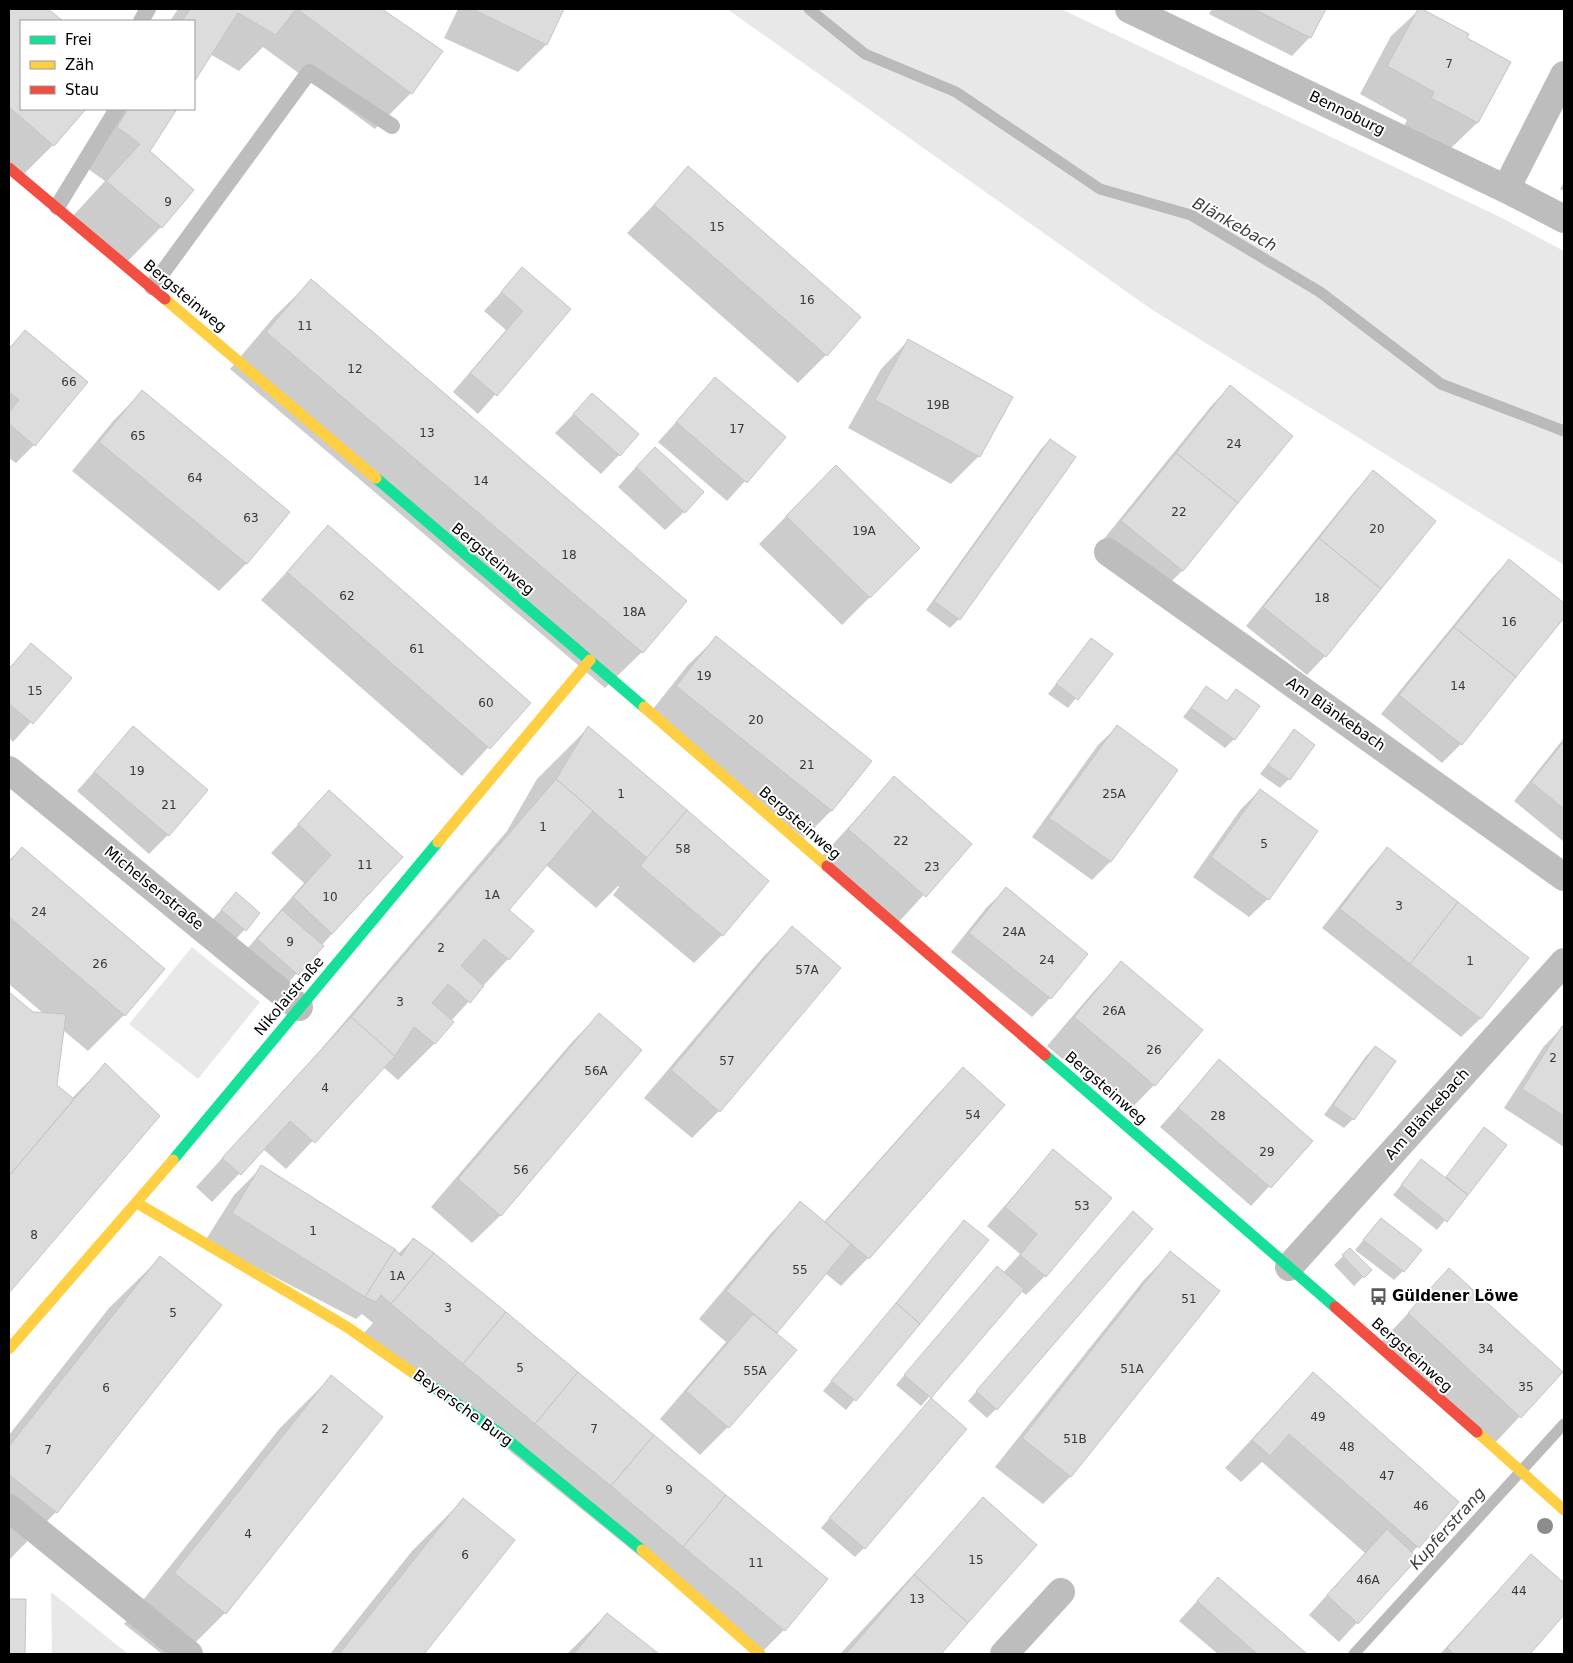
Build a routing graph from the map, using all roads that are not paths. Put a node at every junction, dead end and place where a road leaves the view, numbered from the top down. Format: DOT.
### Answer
graph roads {
  1 [pos="148,9"];
  2 [pos="1129,9"];
  3 [pos="142,20"];
  4 [pos="1564,75"];
  5 [pos="116,110"];
  6 [pos="392,126"];
  7 [pos="9,168"];
  8 [pos="1506,189"];
  9 [pos="57,207"];
  10 [pos="1564,220"];
  11 [pos="152,287"];
  12 [pos="1108,552"];
  13 [pos="590,660"];
  14 [pos="9,770"];
  15 [pos="1564,877"];
  16 [pos="1564,962"];
  17 [pos="299,1007"];
  18 [pos="137,1203"];
  19 [pos="1289,1267"];
  20 [pos="9,1349"];
  21 [pos="9,1508"];
  22 [pos="1564,1510"];
  23 [pos="1061,1592"];
  24 [pos="188,1654"];
  25 [pos="760,1654"];
  26 [pos="1004,1654"];
  1 -- 3 [label="lane"];
  2 -- 8 [label="street, Bennoburg"];
  4 -- 8 [label="street"];
  5 -- 9 [label="lane"];
  6 -- 11 [label="lane"];
  7 -- 9 [label="street, Bergsteinweg"];
  8 -- 10 [label="street, Bennoburg"];
  9 -- 11 [label="street, Bergsteinweg"];
  11 -- 13 [label="street, Bergsteinweg"];
  12 -- 15 [label="street, Am Blänkebach"];
  13 -- 17 [label="street, Nikolaistraße"];
  13 -- 19 [label="street, Bergsteinweg"];
  14 -- 17 [label="street, Michelsenstraße"];
  16 -- 19 [label="street, Am Blänkebach"];
  17 -- 18 [label="street, Nikolaistraße"];
  18 -- 20 [label="street, Nikolaistraße"];
  18 -- 25 [label="street, Beyersche Burg"];
  19 -- 22 [label="street, Bergsteinweg"];
  21 -- 24 [label="street"];
  23 -- 26 [label="street"];
}
